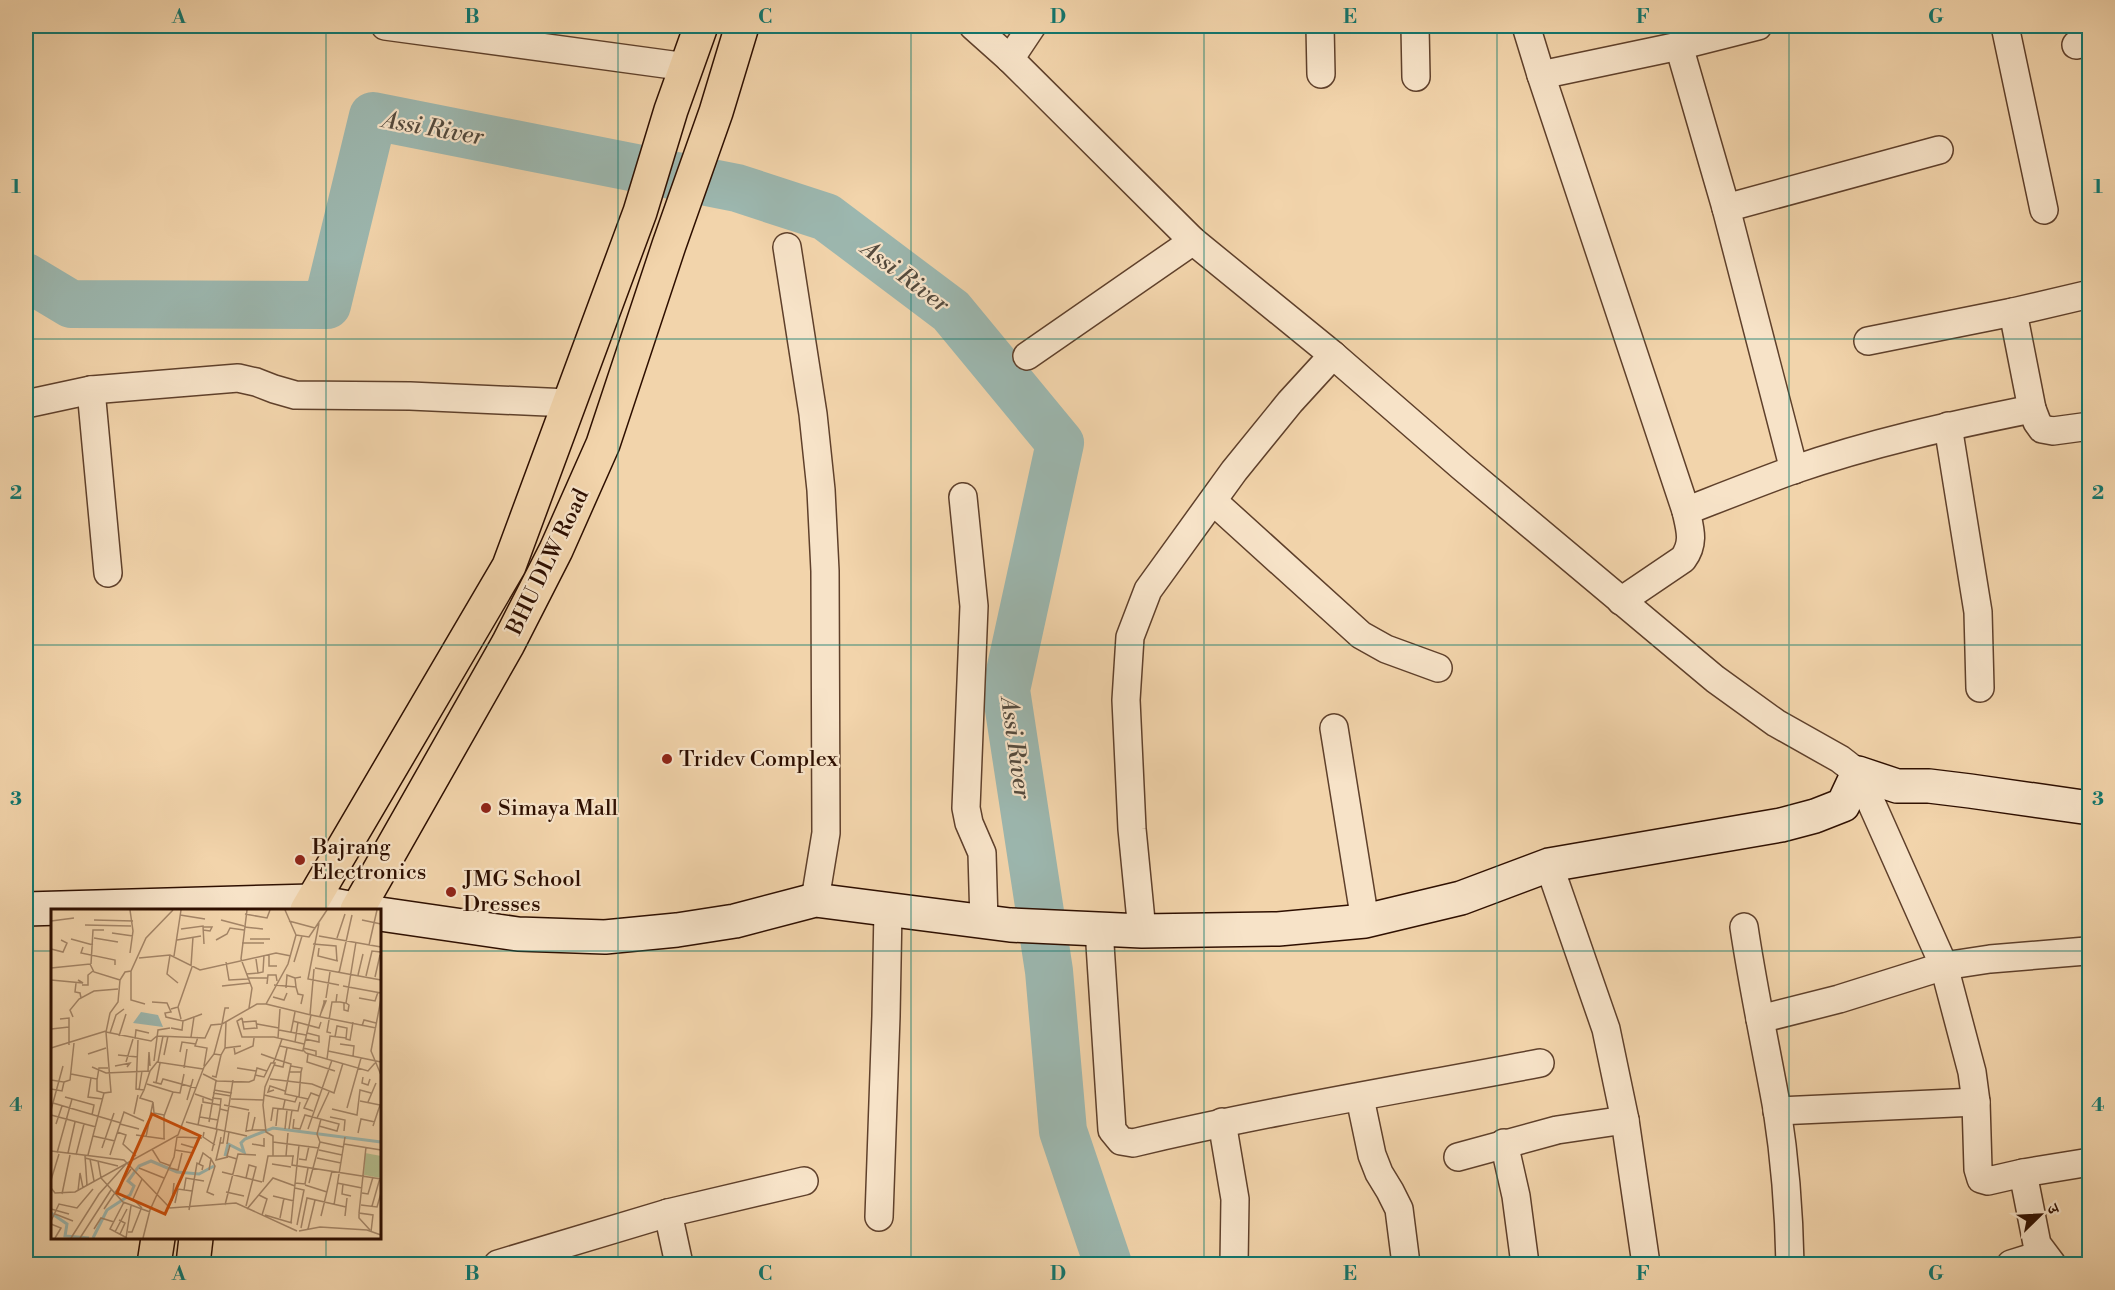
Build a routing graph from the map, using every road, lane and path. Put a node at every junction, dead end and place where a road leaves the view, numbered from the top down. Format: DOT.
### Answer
graph roads {
  1 [pos="385,26"];
  2 [pos="701,26"];
  3 [pos="742,26"];
  4 [pos="973,26"];
  5 [pos="1032,26"];
  6 [pos="1320,26"];
  7 [pos="1415,26"];
  8 [pos="1526,26"];
  9 [pos="1758,26"];
  10 [pos="2005,26"];
  11 [pos="1713,31"];
  12 [pos="1679,46"];
  13 [pos="1010,59"];
  14 [pos="687,67"];
  15 [pos="1321,74"];
  16 [pos="1541,75"];
  17 [pos="1416,77"];
  18 [pos="1939,150"];
  19 [pos="1725,208"];
  20 [pos="2044,210"];
  21 [pos="1192,241"];
  22 [pos="787,248"];
  23 [pos="2090,294"];
  24 [pos="2013,312"];
  25 [pos="1868,341"];
  26 [pos="1333,355"];
  27 [pos="1027,356"];
  28 [pos="91,390"];
  29 [pos="569,403"];
  30 [pos="26,404"];
  31 [pos="2032,409"];
  32 [pos="1948,426"];
  33 [pos="2090,426"];
  34 [pos="1794,470"];
  35 [pos="963,497"];
  36 [pos="1213,501"];
  37 [pos="1686,511"];
  38 [pos="108,573"];
  39 [pos="1621,601"];
  40 [pos="1438,668"];
  41 [pos="1980,688"];
  42 [pos="1334,728"];
  43 [pos="1858,773"];
  44 [pos="2090,808"];
  45 [pos="1549,866"];
  46 [pos="815,900"];
  47 [pos="310,906"];
  48 [pos="26,909"];
  49 [pos="346,909"];
  50 [pos="359,909"];
  51 [pos="888,909"];
  52 [pos="381,914"];
  53 [pos="1365,921"];
  54 [pos="997,923"];
  55 [pos="1744,927"];
  56 [pos="1084,929"];
  57 [pos="1142,931"];
  58 [pos="2086,951"];
  59 [pos="1944,966"];
  60 [pos="1760,1019"];
  61 [pos="1540,1063"];
  62 [pos="1360,1098"];
  63 [pos="1976,1102"];
  64 [pos="1777,1111"];
  65 [pos="1625,1120"];
  66 [pos="1221,1122"];
  67 [pos="1504,1143"];
  68 [pos="1458,1156"];
  69 [pos="2090,1162"];
  70 [pos="2023,1173"];
  71 [pos="804,1181"];
  72 [pos="668,1213"];
  73 [pos="879,1217"];
  74 [pos="158,1239"];
  75 [pos="196,1239"];
  76 [pos="2047,1259"];
  77 [pos="154,1264"];
  78 [pos="193,1264"];
  79 [pos="498,1264"];
  80 [pos="679,1264"];
  81 [pos="1234,1264"];
  82 [pos="1406,1264"];
  83 [pos="1524,1264"];
  84 [pos="1646,1264"];
  85 [pos="1790,1264"];
  86 [pos="2011,1264"];
  1 -- 14 [label="street"];
  2 -- 14 [label="main road, BHU DLW Road"];
  3 -- 50 [label="main road, BHU DLW Road"];
  4 -- 13 [label="street"];
  5 -- 13 [label="street"];
  6 -- 15 [label="street"];
  7 -- 17 [label="street"];
  8 -- 16 [label="street"];
  9 -- 11 [label="street"];
  10 -- 20 [label="street"];
  11 -- 12 [label="street"];
  12 -- 16 [label="street"];
  12 -- 19 [label="street"];
  13 -- 21 [label="street"];
  14 -- 29 [label="main road, BHU DLW Road"];
  16 -- 37 [label="street"];
  18 -- 19 [label="street"];
  19 -- 34 [label="street"];
  21 -- 26 [label="street"];
  21 -- 27 [label="street"];
  22 -- 46 [label="street"];
  23 -- 24 [label="street"];
  24 -- 25 [label="street"];
  24 -- 31 [label="street"];
  26 -- 36 [label="street"];
  26 -- 39 [label="street"];
  28 -- 29 [label="street"];
  28 -- 30 [label="street"];
  28 -- 38 [label="street"];
  29 -- 47 [label="main road, BHU DLW Road"];
  31 -- 32 [label="street"];
  31 -- 33 [label="street"];
  32 -- 34 [label="street"];
  32 -- 41 [label="street"];
  34 -- 37 [label="street"];
  35 -- 54 [label="street"];
  36 -- 40 [label="street"];
  36 -- 57 [label="street"];
  37 -- 39 [label="street"];
  39 -- 43 [label="street"];
  42 -- 53 [label="street"];
  43 -- 44 [label="street"];
  43 -- 45 [label="street"];
  43 -- 59 [label="street"];
  45 -- 53 [label="street"];
  45 -- 65 [label="street"];
  46 -- 51 [label="street"];
  46 -- 52 [label="street"];
  47 -- 48 [label="street"];
  47 -- 49 [label="street"];
  51 -- 54 [label="street"];
  51 -- 73 [label="street"];
  53 -- 57 [label="street"];
  54 -- 56 [label="street"];
  55 -- 60 [label="street"];
  56 -- 57 [label="street"];
  56 -- 66 [label="street"];
  58 -- 59 [label="street"];
  59 -- 60 [label="street"];
  59 -- 63 [label="street"];
  60 -- 64 [label="street"];
  61 -- 62 [label="street"];
  62 -- 66 [label="street"];
  62 -- 82 [label="street"];
  63 -- 64 [label="street"];
  63 -- 70 [label="street"];
  64 -- 85 [label="street"];
  65 -- 67 [label="street"];
  65 -- 84 [label="street"];
  66 -- 81 [label="street"];
  67 -- 68 [label="street"];
  67 -- 83 [label="street"];
  69 -- 70 [label="street"];
  70 -- 76 [label="street"];
  71 -- 72 [label="street"];
  72 -- 79 [label="street"];
  72 -- 80 [label="street"];
  74 -- 77 [label="main road"];
  75 -- 78 [label="main road"];
  76 -- 86 [label="street"];
}
